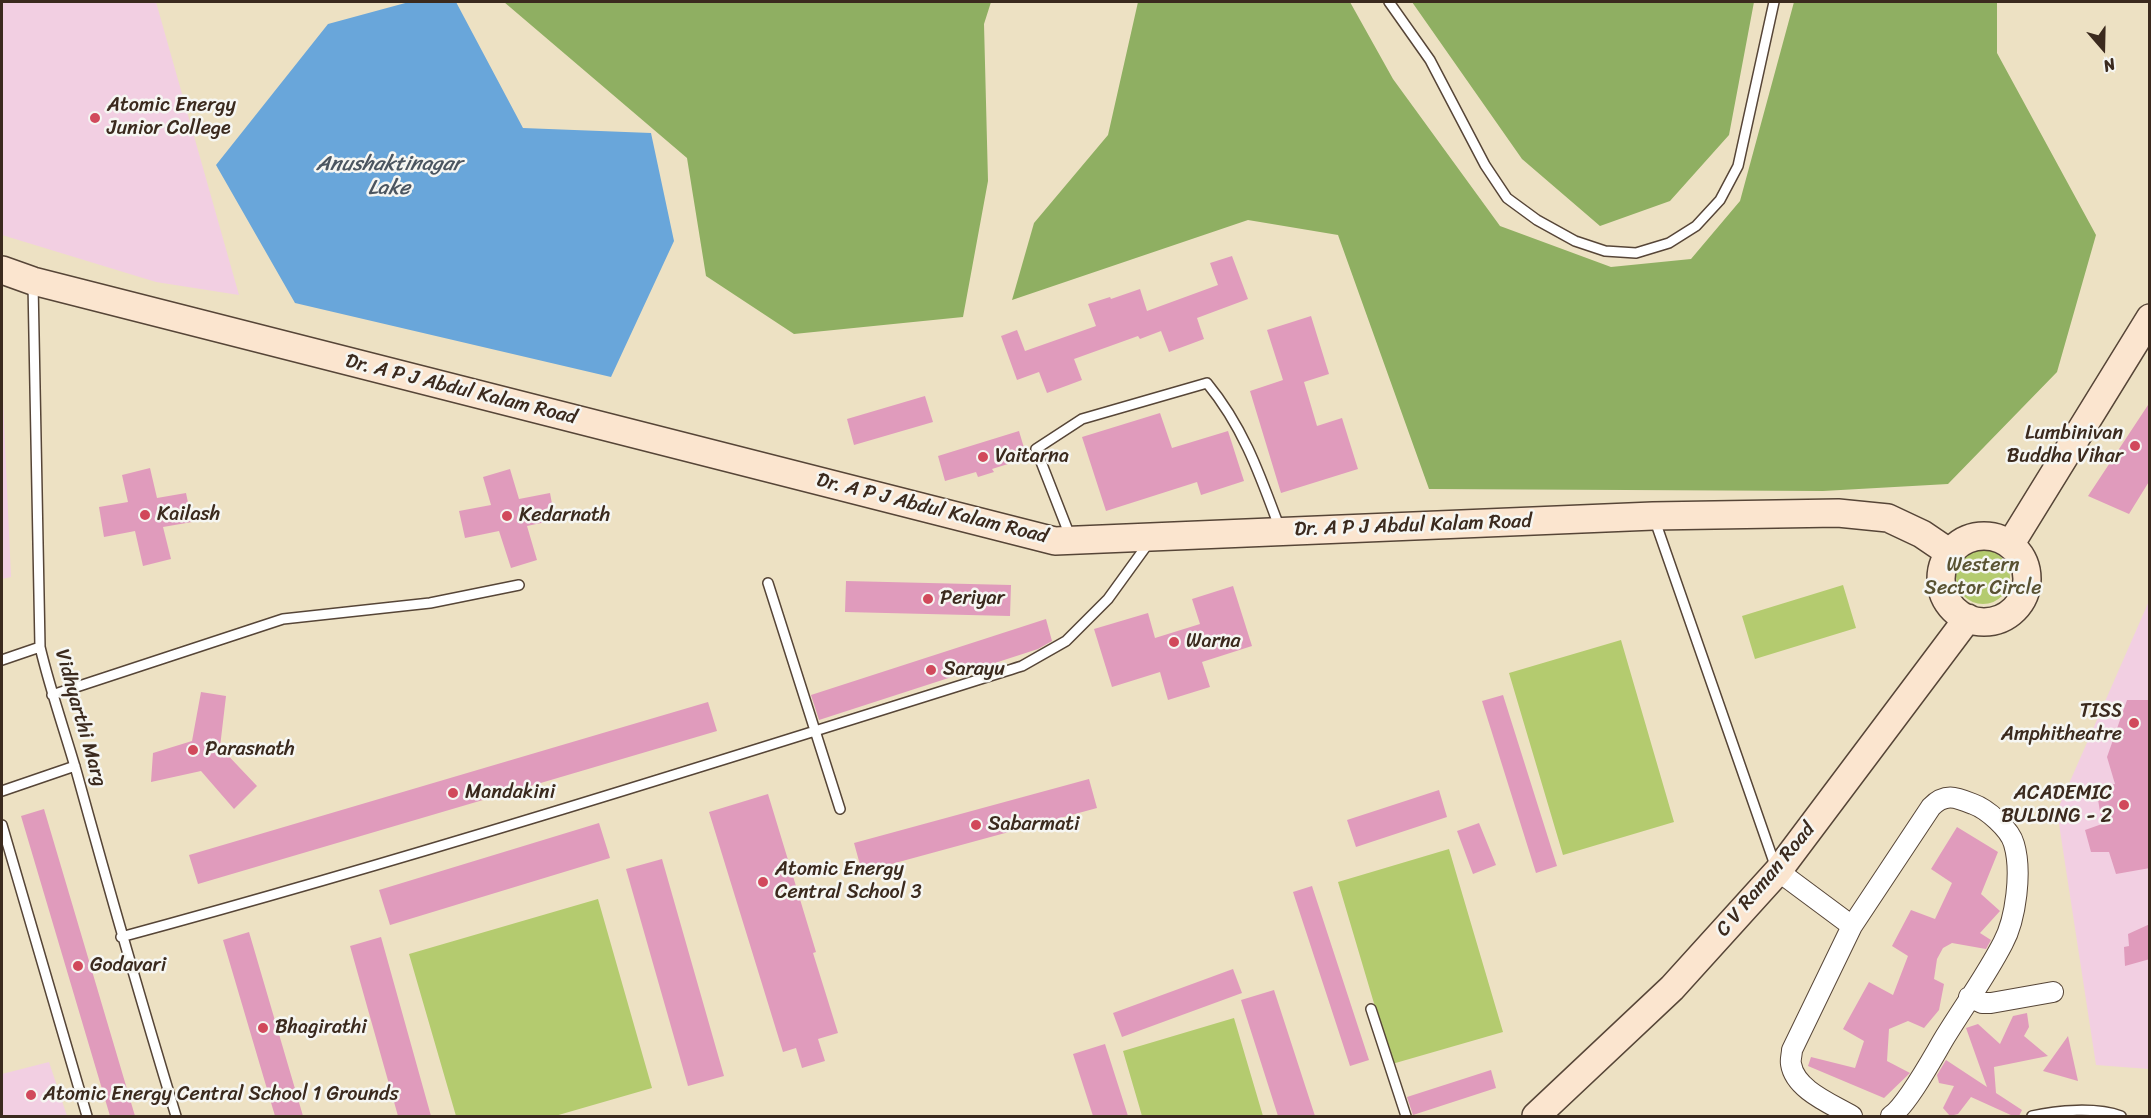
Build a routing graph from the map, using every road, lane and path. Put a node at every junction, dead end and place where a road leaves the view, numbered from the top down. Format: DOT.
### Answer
graph roads {
  1 [pos="1389,2"];
  2 [pos="1774,2"];
  3 [pos="2,270"];
  4 [pos="33,281"];
  5 [pos="2150,318"];
  6 [pos="1653,516"];
  7 [pos="1281,531"];
  8 [pos="1154,536"];
  9 [pos="1072,540"];
  10 [pos="2010,545"];
  11 [pos="1950,553"];
  12 [pos="768,583"];
  13 [pos="519,585"];
  14 [pos="1968,618"];
  15 [pos="40,647"];
  16 [pos="2,660"];
  17 [pos="52,695"];
  18 [pos="815,731"];
  19 [pos="75,766"];
  20 [pos="2,791"];
  21 [pos="840,809"];
  22 [pos="2,825"];
  23 [pos="1778,871"];
  24 [pos="1852,926"];
  25 [pos="121,937"];
  26 [pos="2053,992"];
  27 [pos="1969,997"];
  28 [pos="1371,1009"];
  29 [pos="2111,1114"];
  30 [pos="87,1116"];
  31 [pos="176,1116"];
  32 [pos="1406,1116"];
  33 [pos="1536,1116"];
  34 [pos="1852,1116"];
  35 [pos="1890,1116"];
  36 [pos="2032,1116"];
  37 [pos="2121,1116"];
  1 -- 2 [label="lane"];
  3 -- 4 [label="street, Dr. A P J Abdul Kalam Road"];
  4 -- 9 [label="street, Dr. A P J Abdul Kalam Road"];
  4 -- 15 [label="lane, Vidhyarthi Marg"];
  5 -- 10 [label="street"];
  6 -- 7 [label="street, Dr. A P J Abdul Kalam Road"];
  6 -- 11 [label="street, Dr. A P J Abdul Kalam Road"];
  6 -- 23 [label="lane"];
  7 -- 8 [label="street, Dr. A P J Abdul Kalam Road"];
  7 -- 9 [label="lane"];
  8 -- 9 [label="street, Dr. A P J Abdul Kalam Road"];
  8 -- 18 [label="lane"];
  10 -- 11 [label="street"];
  10 -- 14 [label="street"];
  11 -- 14 [label="street"];
  12 -- 18 [label="lane"];
  13 -- 17 [label="lane"];
  14 -- 23 [label="street, C V Raman Road"];
  15 -- 16 [label="lane"];
  15 -- 17 [label="lane, Vidhyarthi Marg"];
  17 -- 19 [label="lane, Vidhyarthi Marg"];
  18 -- 21 [label="lane"];
  18 -- 25 [label="lane"];
  19 -- 20 [label="lane"];
  19 -- 25 [label="lane, Vidhyarthi Marg"];
  22 -- 30 [label="lane"];
  23 -- 24 [label="street"];
  23 -- 33 [label="street, C V Raman Road"];
  24 -- 27 [label="street"];
  24 -- 34 [label="street"];
  25 -- 31 [label="lane, Vidhyarthi Marg"];
  26 -- 27 [label="street"];
  27 -- 35 [label="street"];
  28 -- 32 [label="lane"];
  29 -- 36 [label="lane"];
  29 -- 37 [label="lane"];
}
